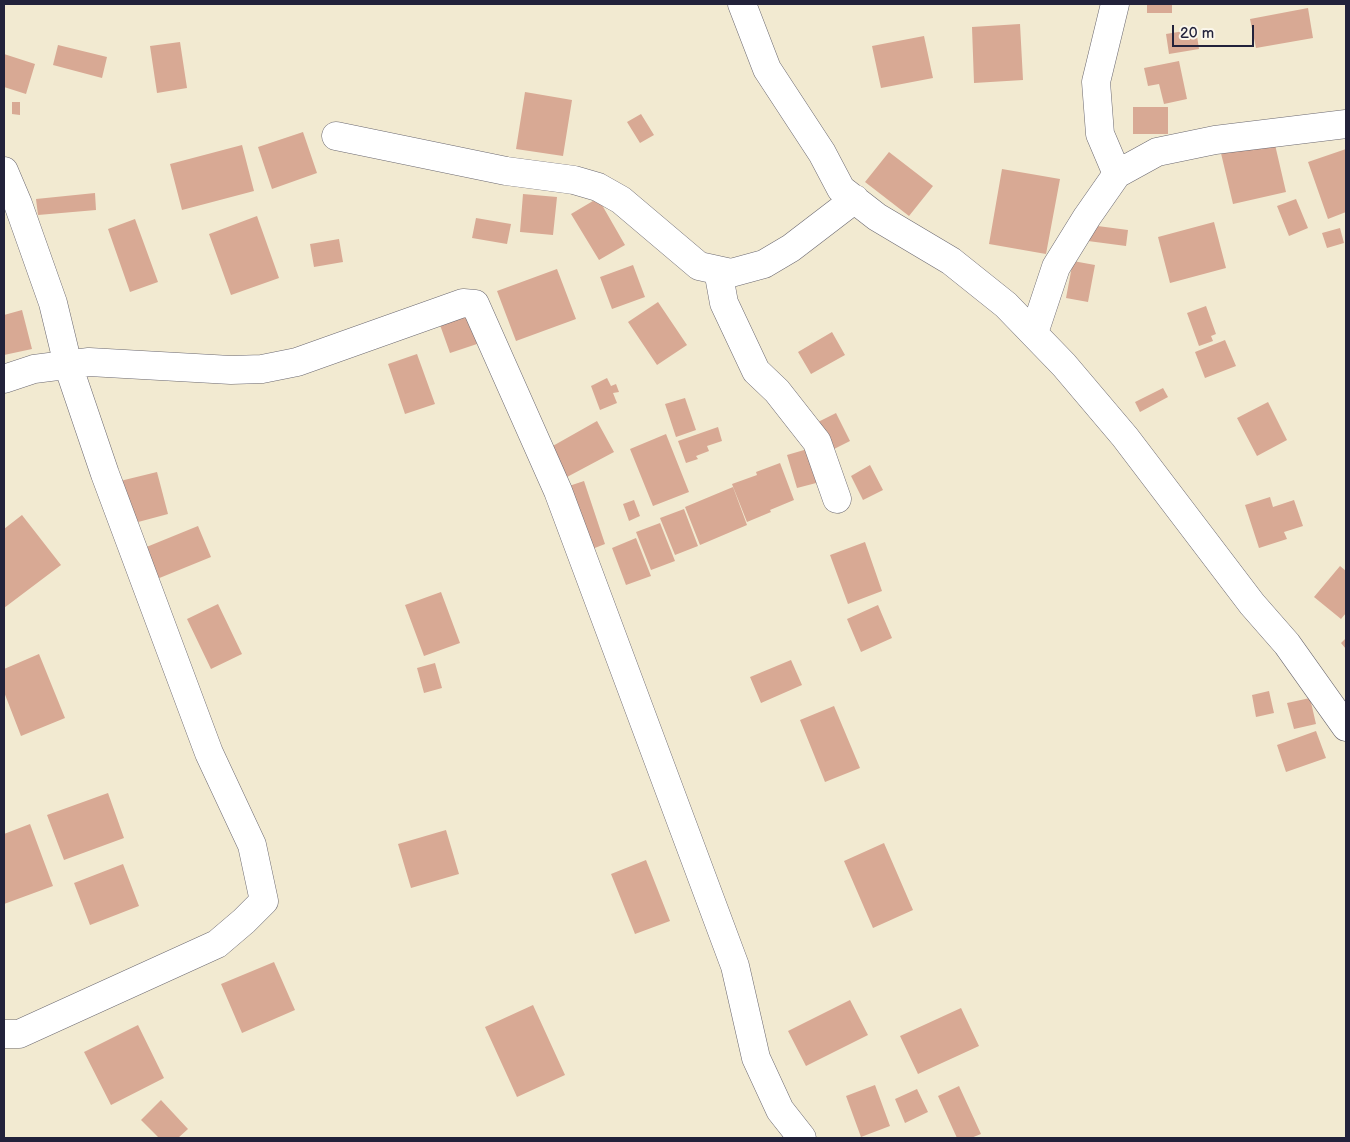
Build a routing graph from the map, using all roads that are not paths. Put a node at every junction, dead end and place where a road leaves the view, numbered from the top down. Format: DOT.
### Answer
graph roads {
  1 [pos="742,4"];
  2 [pos="1115,4"];
  3 [pos="1346,124"];
  4 [pos="336,136"];
  5 [pos="4,171"];
  6 [pos="1117,174"];
  7 [pos="855,200"];
  8 [pos="718,270"];
  9 [pos="1034,333"];
  10 [pos="68,365"];
  11 [pos="4,379"];
  12 [pos="837,499"];
  13 [pos="1346,727"];
  14 [pos="4,1034"];
  15 [pos="802,1138"];
  1 -- 7 [label="street"];
  2 -- 6 [label="street"];
  3 -- 6 [label="street"];
  4 -- 8 [label="street"];
  5 -- 10 [label="street"];
  6 -- 9 [label="street"];
  7 -- 8 [label="street"];
  7 -- 9 [label="street"];
  8 -- 12 [label="street"];
  9 -- 13 [label="street"];
  10 -- 11 [label="street"];
  10 -- 14 [label="street"];
  10 -- 15 [label="street"];
}
